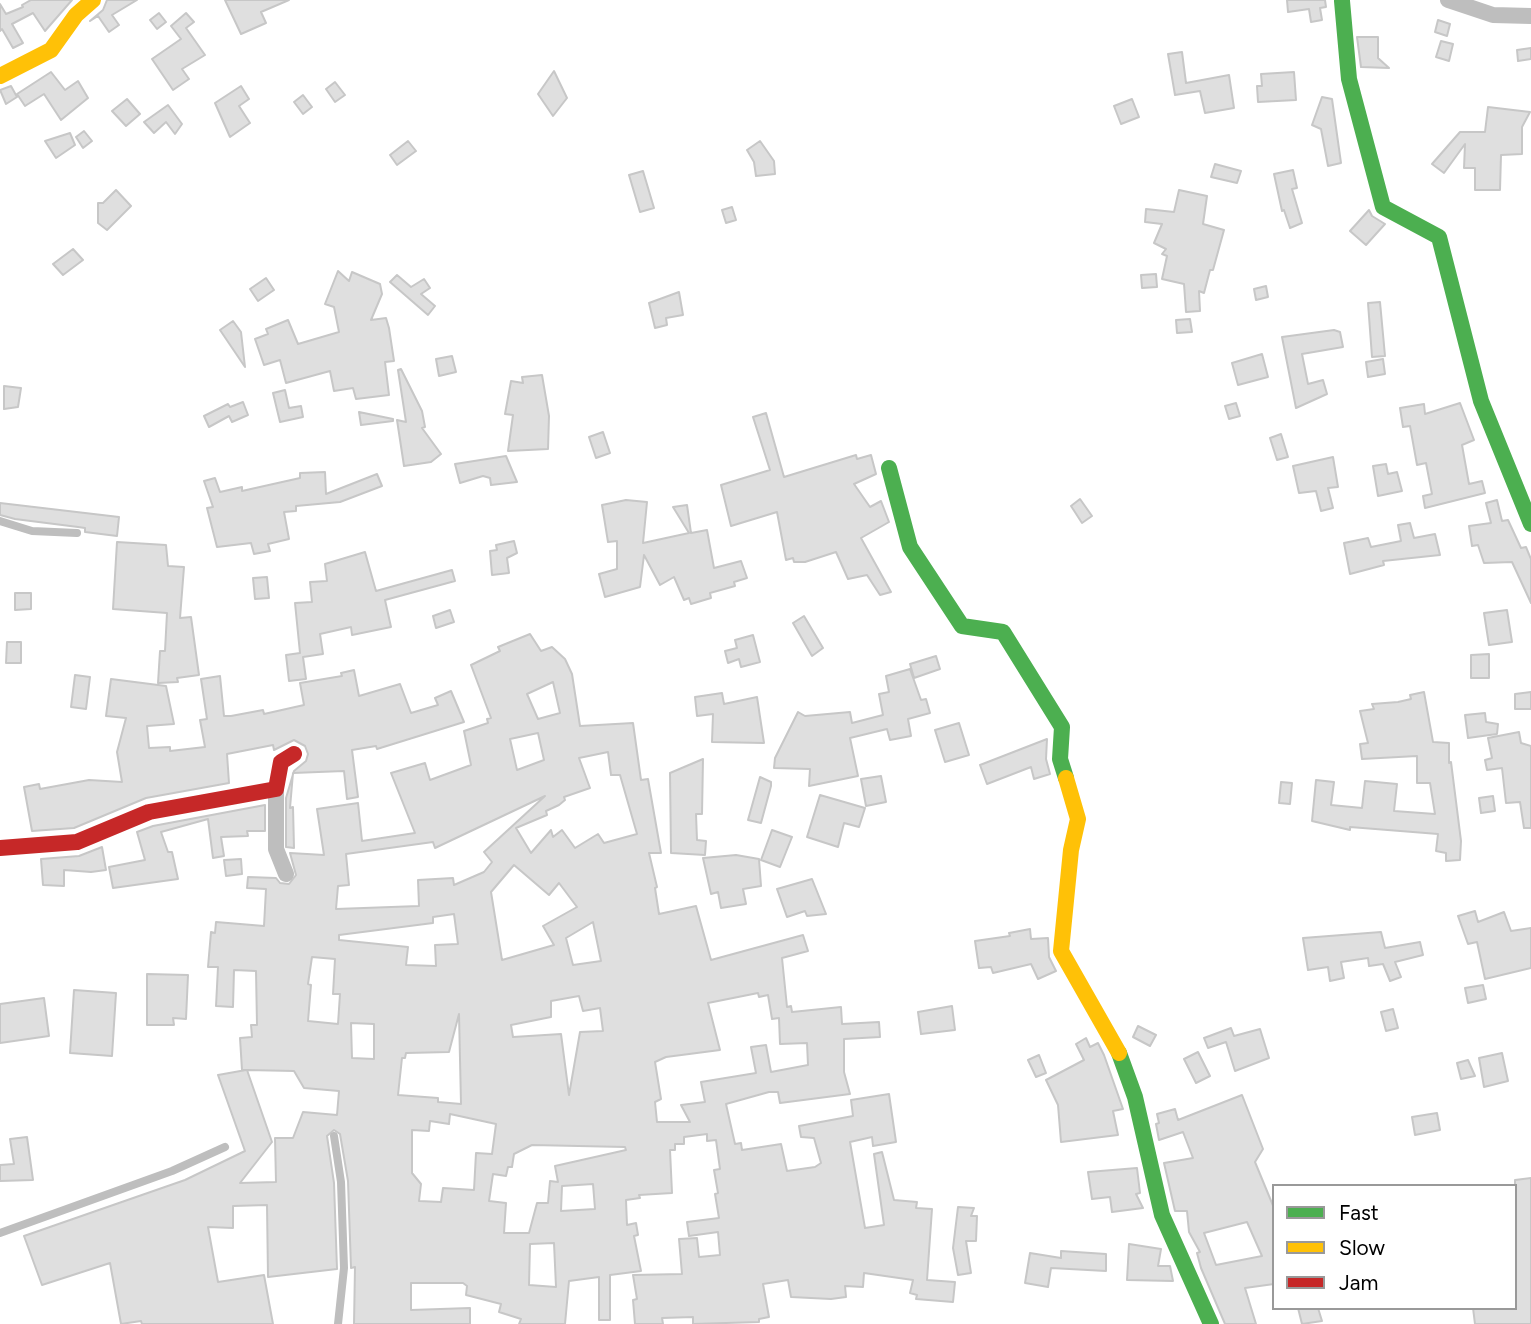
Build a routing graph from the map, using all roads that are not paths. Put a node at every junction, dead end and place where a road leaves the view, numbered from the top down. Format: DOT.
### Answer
graph roads {
  1 [pos="93,0"];
  2 [pos="1343,0"];
  3 [pos="1448,0"];
  4 [pos="1531,16"];
  5 [pos="0,76"];
  6 [pos="889,468"];
  7 [pos="0,521"];
  8 [pos="1531,524"];
  9 [pos="77,533"];
  10 [pos="294,754"];
  11 [pos="276,789"];
  12 [pos="0,848"];
  13 [pos="286,874"];
  14 [pos="334,1136"];
  15 [pos="225,1147"];
  16 [pos="0,1233"];
  17 [pos="338,1324"];
  18 [pos="1211,1324"];
  1 -- 5 [label="street"];
  2 -- 8 [label="street"];
  3 -- 4 [label="street"];
  6 -- 18 [label="street"];
  7 -- 9 [label="lane"];
  10 -- 11 [label="street"];
  11 -- 12 [label="street"];
  11 -- 13 [label="street"];
  14 -- 17 [label="lane"];
  15 -- 16 [label="lane"];
}
